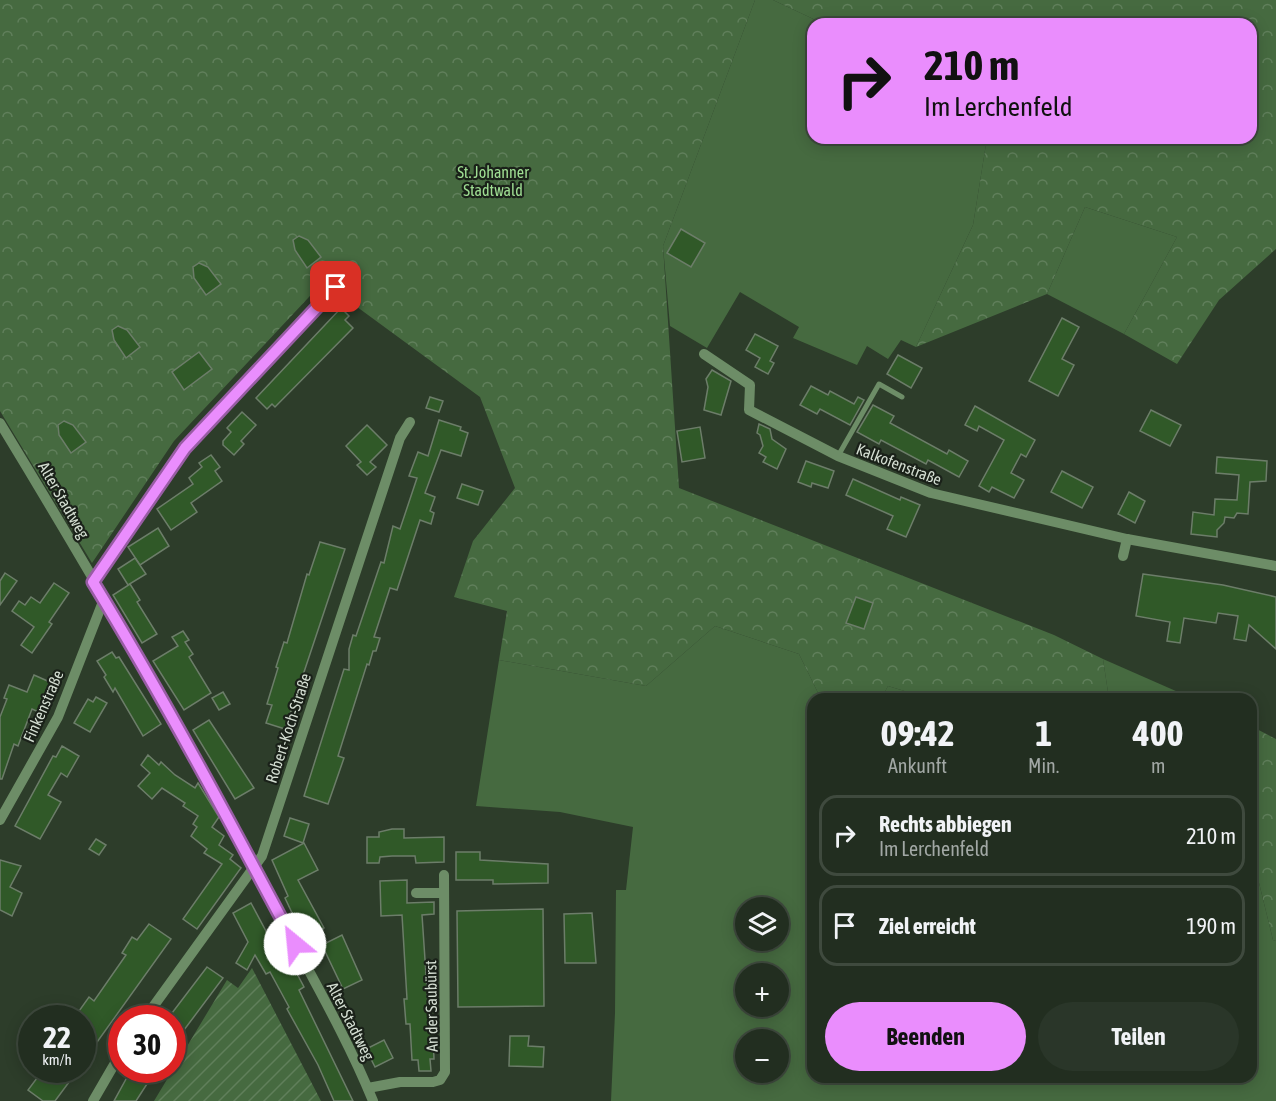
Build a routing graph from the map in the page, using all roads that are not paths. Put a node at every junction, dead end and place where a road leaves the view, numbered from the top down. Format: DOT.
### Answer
graph roads {
  1 [pos="336,287"];
  2 [pos="704,354"];
  3 [pos="902,397"];
  4 [pos="410,422"];
  5 [pos="0,423"];
  6 [pos="838,456"];
  7 [pos="1126,539"];
  8 [pos="1123,556"];
  9 [pos="1276,566"];
  10 [pos="93,582"];
  11 [pos="104,599"];
  12 [pos="0,820"];
  13 [pos="256,868"];
  14 [pos="444,875"];
  15 [pos="416,893"];
  16 [pos="444,893"];
  17 [pos="155,1005"];
  18 [pos="108,1076"];
  19 [pos="368,1088"];
  20 [pos="93,1101"];
  21 [pos="373,1101"];
  1 -- 10 [label="street"];
  2 -- 6 [label="street, Kalkofenstraße"];
  3 -- 6 [label="lane"];
  4 -- 13 [label="street, Robert-Koch-Straße"];
  5 -- 10 [label="street, Alter Stadtweg"];
  6 -- 7 [label="street, Kalkofenstraße"];
  7 -- 8 [label="street"];
  7 -- 9 [label="street, Kalkofenstraße"];
  10 -- 11 [label="street, Alter Stadtweg"];
  11 -- 12 [label="street, Finkenstraße"];
  11 -- 13 [label="street, Alter Stadtweg"];
  13 -- 17 [label="street, Robert-Koch-Straße"];
  13 -- 19 [label="street, Alter Stadtweg"];
  14 -- 16 [label="street, An der Saubürst"];
  15 -- 16 [label="street"];
  16 -- 19 [label="street, An der Saubürst"];
  18 -- 20 [label="street"];
  19 -- 21 [label="street, Alter Stadtweg"];
}
